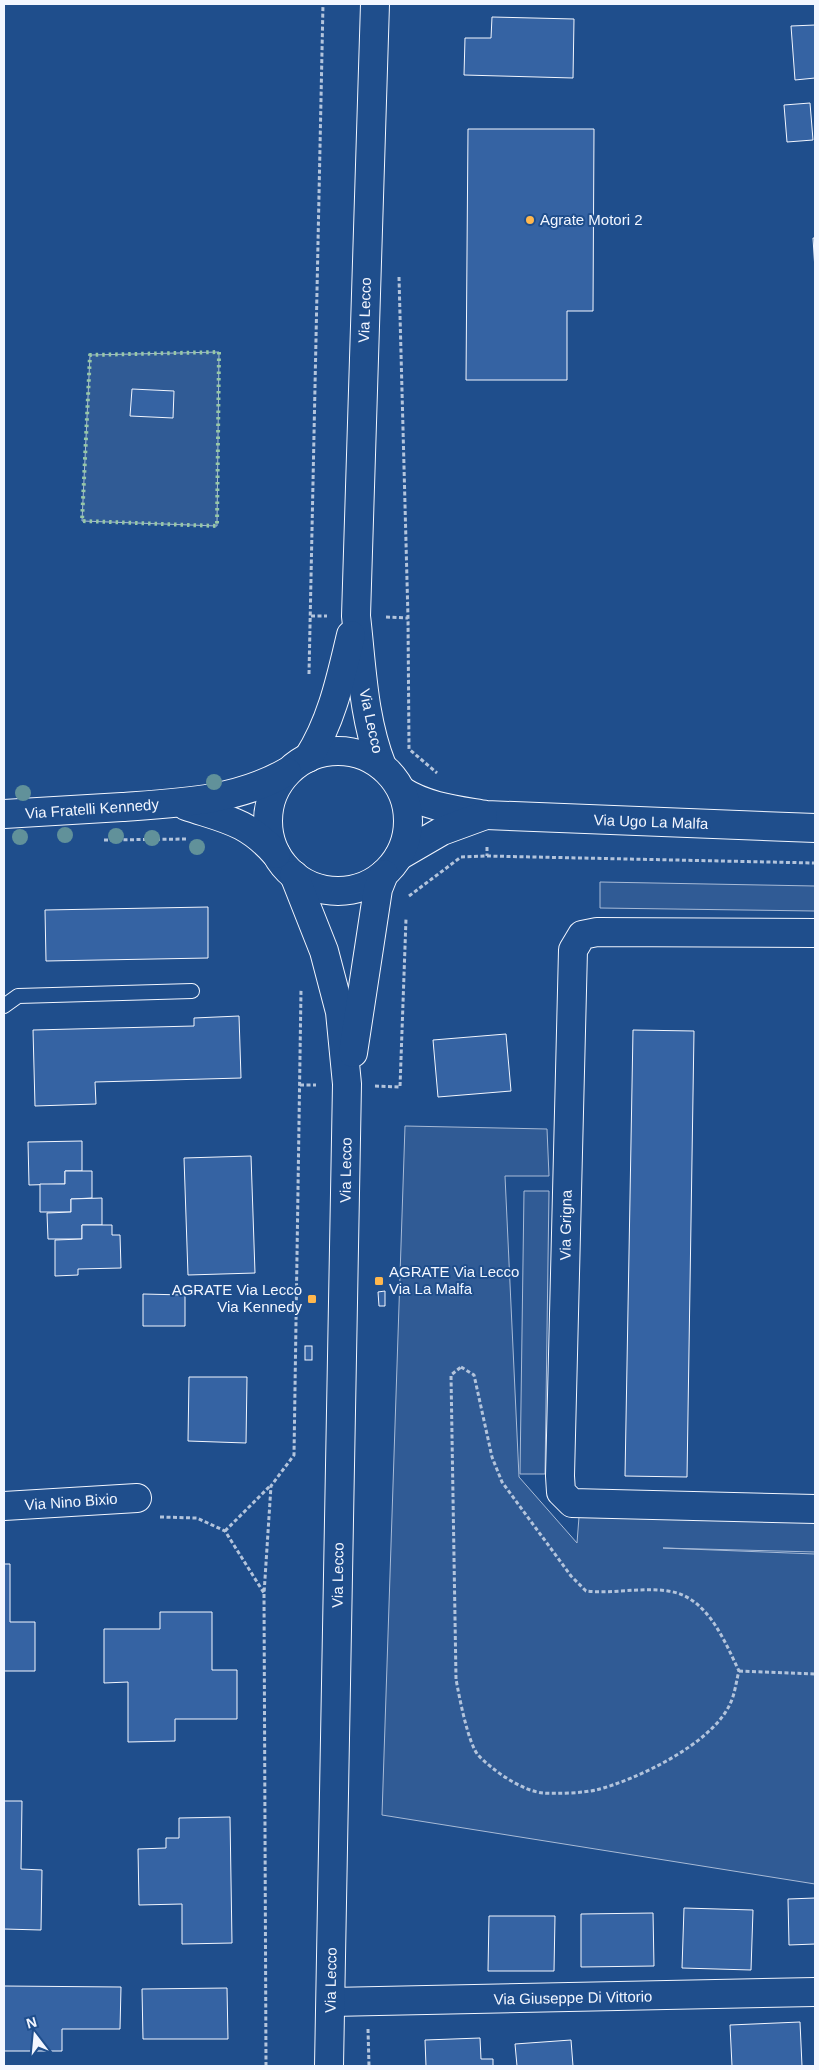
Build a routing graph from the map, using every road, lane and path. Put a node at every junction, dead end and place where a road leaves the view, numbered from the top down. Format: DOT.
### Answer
graph roads {
  1 [pos="323,4"];
  2 [pos="375,4"];
  3 [pos="399,270"];
  4 [pos="356,616"];
  5 [pos="309,683"];
  6 [pos="298,765"];
  7 [pos="382,766"];
  8 [pos="440,776"];
  9 [pos="402,791"];
  10 [pos="180,803"];
  11 [pos="4,814"];
  12 [pos="486,815"];
  13 [pos="815,828"];
  14 [pos="277,855"];
  15 [pos="488,856"];
  16 [pos="815,863"];
  17 [pos="391,865"];
  18 [pos="294,875"];
  19 [pos="406,898"];
  20 [pos="406,917"];
  21 [pos="815,933"];
  22 [pos="302,986"];
  23 [pos="192,991"];
  24 [pos="4,1006"];
  25 [pos="347,1084"];
  26 [pos="271,1486"];
  27 [pos="137,1498"];
  28 [pos="4,1506"];
  29 [pos="815,1509"];
  30 [pos="225,1531"];
  31 [pos="264,1594"];
  32 [pos="740,1672"];
  33 [pos="815,1674"];
  34 [pos="815,1992"];
  35 [pos="330,2002"];
  36 [pos="367,2002"];
  37 [pos="266,2066"];
  38 [pos="329,2066"];
  39 [pos="369,2066"];
  1 -- 5 [label="path"];
  2 -- 4 [label="street, Via Lecco"];
  3 -- 8 [label="path"];
  4 -- 6 [label="street, Via Lecco"];
  4 -- 7 [label="street, Via Lecco"];
  6 -- 7 [label="street, Via Lecco"];
  6 -- 10 [label="street, Via Fratelli Kennedy"];
  6 -- 14 [label="street, Via Lecco"];
  7 -- 9 [label="street, Via Lecco"];
  9 -- 12 [label="street, Via Ugo La Malfa"];
  9 -- 17 [label="street, Via Lecco"];
  10 -- 11 [label="street, Via Fratelli Kennedy"];
  10 -- 14 [label="street, Via Fratelli Kennedy"];
  12 -- 13 [label="street, Via Ugo La Malfa"];
  12 -- 15 [label="path"];
  12 -- 17 [label="street, Via Ugo La Malfa"];
  14 -- 18 [label="street, Via Lecco"];
  15 -- 16 [label="path"];
  15 -- 19 [label="path"];
  17 -- 18 [label="street, Via Lecco"];
  17 -- 25 [label="street, Via Lecco"];
  18 -- 25 [label="street, Via Lecco"];
  20 -- 25 [label="path"];
  21 -- 29 [label="street, Via Grigna"];
  22 -- 26 [label="path"];
  23 -- 24 [label="lane"];
  25 -- 35 [label="street, Via Lecco"];
  26 -- 30 [label="path"];
  26 -- 31 [label="path"];
  27 -- 28 [label="street, Via Nino Bixio"];
  27 -- 30 [label="path"];
  30 -- 31 [label="path"];
  31 -- 37 [label="path"];
  32 -- 32 [label="path"];
  32 -- 33 [label="path"];
  34 -- 36 [label="street, Via Giuseppe Di Vittorio"];
  35 -- 36 [label="street, Via Giuseppe Di Vittorio"];
  35 -- 38 [label="street, Via Lecco"];
  36 -- 39 [label="path"];
}
